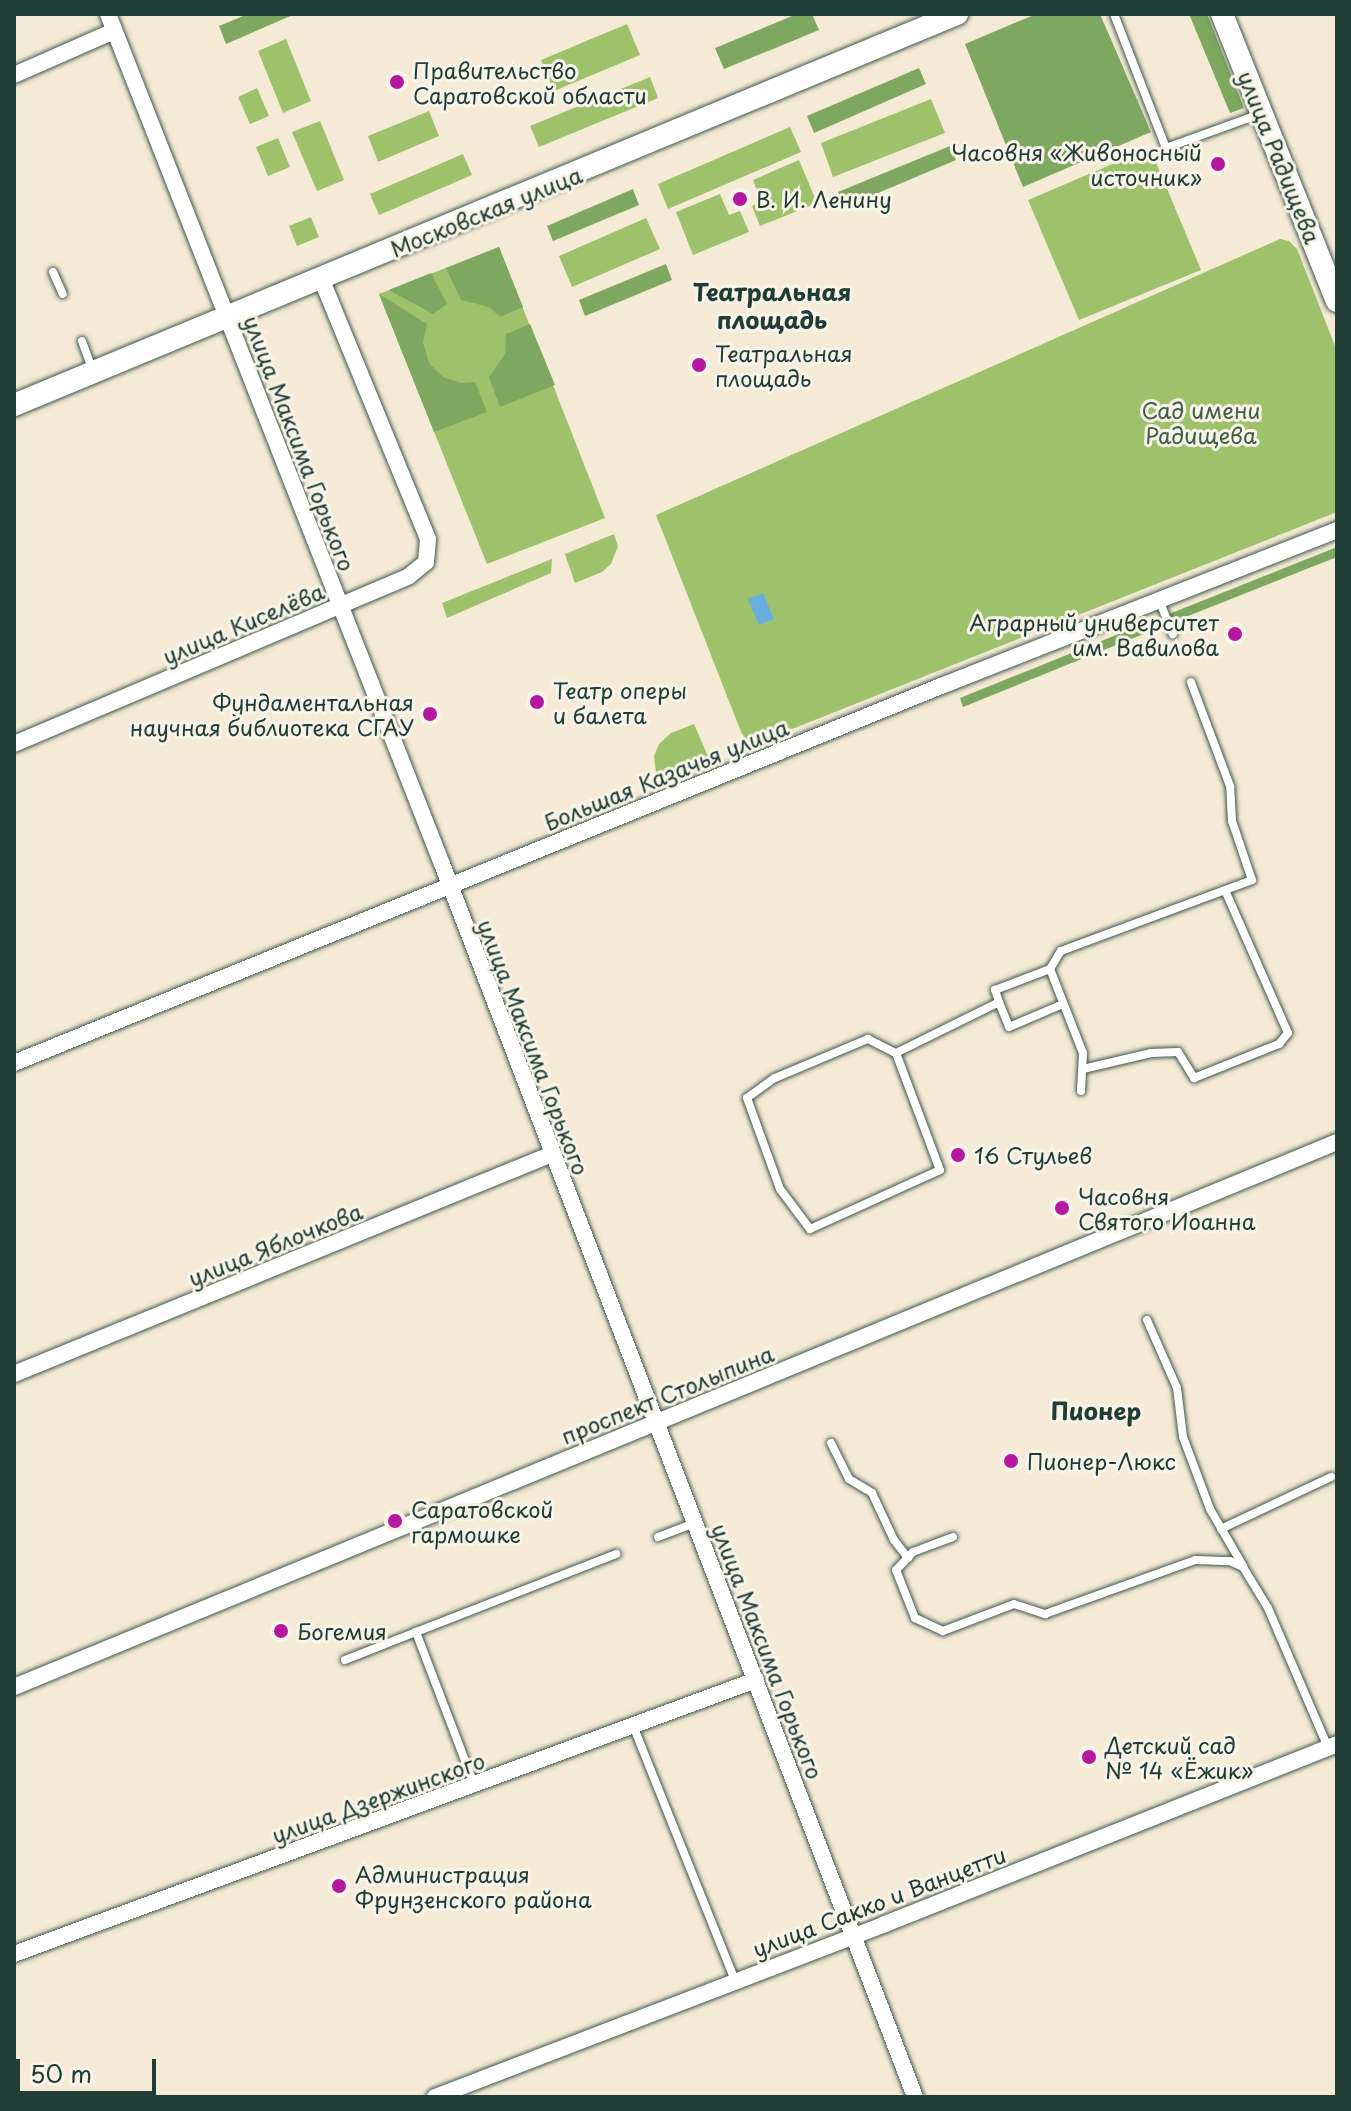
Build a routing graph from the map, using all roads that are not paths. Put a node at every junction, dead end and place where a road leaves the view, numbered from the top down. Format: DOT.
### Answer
graph roads {
  1 [pos="108,14"];
  2 [pos="957,14"];
  3 [pos="1114,14"];
  4 [pos="1222,14"];
  5 [pos="114,31"];
  6 [pos="14,75"];
  7 [pos="1262,112"];
  8 [pos="53,272"];
  9 [pos="321,278"];
  10 [pos="63,294"];
  11 [pos="1337,301"];
  12 [pos="227,317"];
  13 [pos="82,341"];
  14 [pos="94,372"];
  15 [pos="14,405"];
  16 [pos="1337,530"];
  17 [pos="1159,599"];
  18 [pos="339,606"];
  19 [pos="1173,634"];
  20 [pos="1191,682"];
  21 [pos="14,744"];
  22 [pos="450,887"];
  23 [pos="1225,890"];
  24 [pos="1050,969"];
  25 [pos="999,1002"];
  26 [pos="1063,1004"];
  27 [pos="896,1053"];
  28 [pos="14,1063"];
  29 [pos="1083,1069"];
  30 [pos="1081,1091"];
  31 [pos="1337,1142"];
  32 [pos="552,1154"];
  33 [pos="1147,1320"];
  34 [pos="14,1374"];
  35 [pos="656,1422"];
  36 [pos="831,1443"];
  37 [pos="1331,1477"];
  38 [pos="695,1523"];
  39 [pos="1221,1529"];
  40 [pos="658,1537"];
  41 [pos="953,1537"];
  42 [pos="616,1554"];
  43 [pos="908,1558"];
  44 [pos="1243,1567"];
  45 [pos="416,1632"];
  46 [pos="345,1660"];
  47 [pos="756,1680"];
  48 [pos="14,1687"];
  49 [pos="634,1728"];
  50 [pos="1333,1746"];
  51 [pos="474,1785"];
  52 [pos="853,1935"];
  53 [pos="14,1954"];
  54 [pos="735,1980"];
  55 [pos="435,2097"];
  56 [pos="915,2097"];
  1 -- 5 [label="street, улица Максима Горького"];
  2 -- 9 [label="main road, Московская улица"];
  3 -- 7 [label="lane"];
  4 -- 7 [label="main road, улица Радищева"];
  5 -- 6 [label="street"];
  5 -- 12 [label="street, улица Максима Горького"];
  7 -- 11 [label="main road, улица Радищева"];
  8 -- 10 [label="lane"];
  9 -- 12 [label="main road, Московская улица"];
  9 -- 18 [label="street, улица Киселёва"];
  12 -- 14 [label="main road, Московская улица"];
  12 -- 18 [label="street, улица Максима Горького"];
  13 -- 14 [label="lane"];
  14 -- 15 [label="main road, Московская улица"];
  16 -- 17 [label="street, Большая Казачья улица"];
  17 -- 19 [label="lane"];
  17 -- 22 [label="street, Большая Казачья улица"];
  18 -- 21 [label="street, улица Киселёва"];
  18 -- 22 [label="street, улица Максима Горького"];
  20 -- 23 [label="lane"];
  22 -- 28 [label="street, Большая Казачья улица"];
  22 -- 32 [label="street, улица Максима Горького"];
  23 -- 24 [label="lane"];
  23 -- 29 [label="lane"];
  24 -- 25 [label="lane"];
  24 -- 29 [label="lane"];
  25 -- 26 [label="lane"];
  25 -- 27 [label="lane"];
  27 -- 27 [label="lane"];
  29 -- 30 [label="lane"];
  31 -- 35 [label="street, проспект Столыпина"];
  32 -- 34 [label="street, улица Яблочкова"];
  32 -- 35 [label="street, улица Максима Горького"];
  33 -- 39 [label="lane"];
  35 -- 38 [label="street, улица Максима Горького"];
  35 -- 48 [label="street, проспект Столыпина"];
  36 -- 43 [label="lane"];
  37 -- 39 [label="lane"];
  38 -- 40 [label="lane"];
  38 -- 47 [label="street, улица Максима Горького"];
  39 -- 44 [label="lane"];
  41 -- 43 [label="lane"];
  42 -- 45 [label="lane"];
  43 -- 44 [label="lane"];
  44 -- 50 [label="lane"];
  45 -- 46 [label="lane"];
  45 -- 51 [label="lane"];
  47 -- 49 [label="street, улица Дзержинского"];
  47 -- 52 [label="street, улица Максима Горького"];
  49 -- 51 [label="street, улица Дзержинского"];
  49 -- 54 [label="lane"];
  50 -- 52 [label="street, улица Сакко и Ванцетти"];
  51 -- 53 [label="street, улица Дзержинского"];
  52 -- 54 [label="street, улица Сакко и Ванцетти"];
  52 -- 56 [label="street, улица Максима Горького"];
  54 -- 55 [label="street, улица Сакко и Ванцетти"];
}
